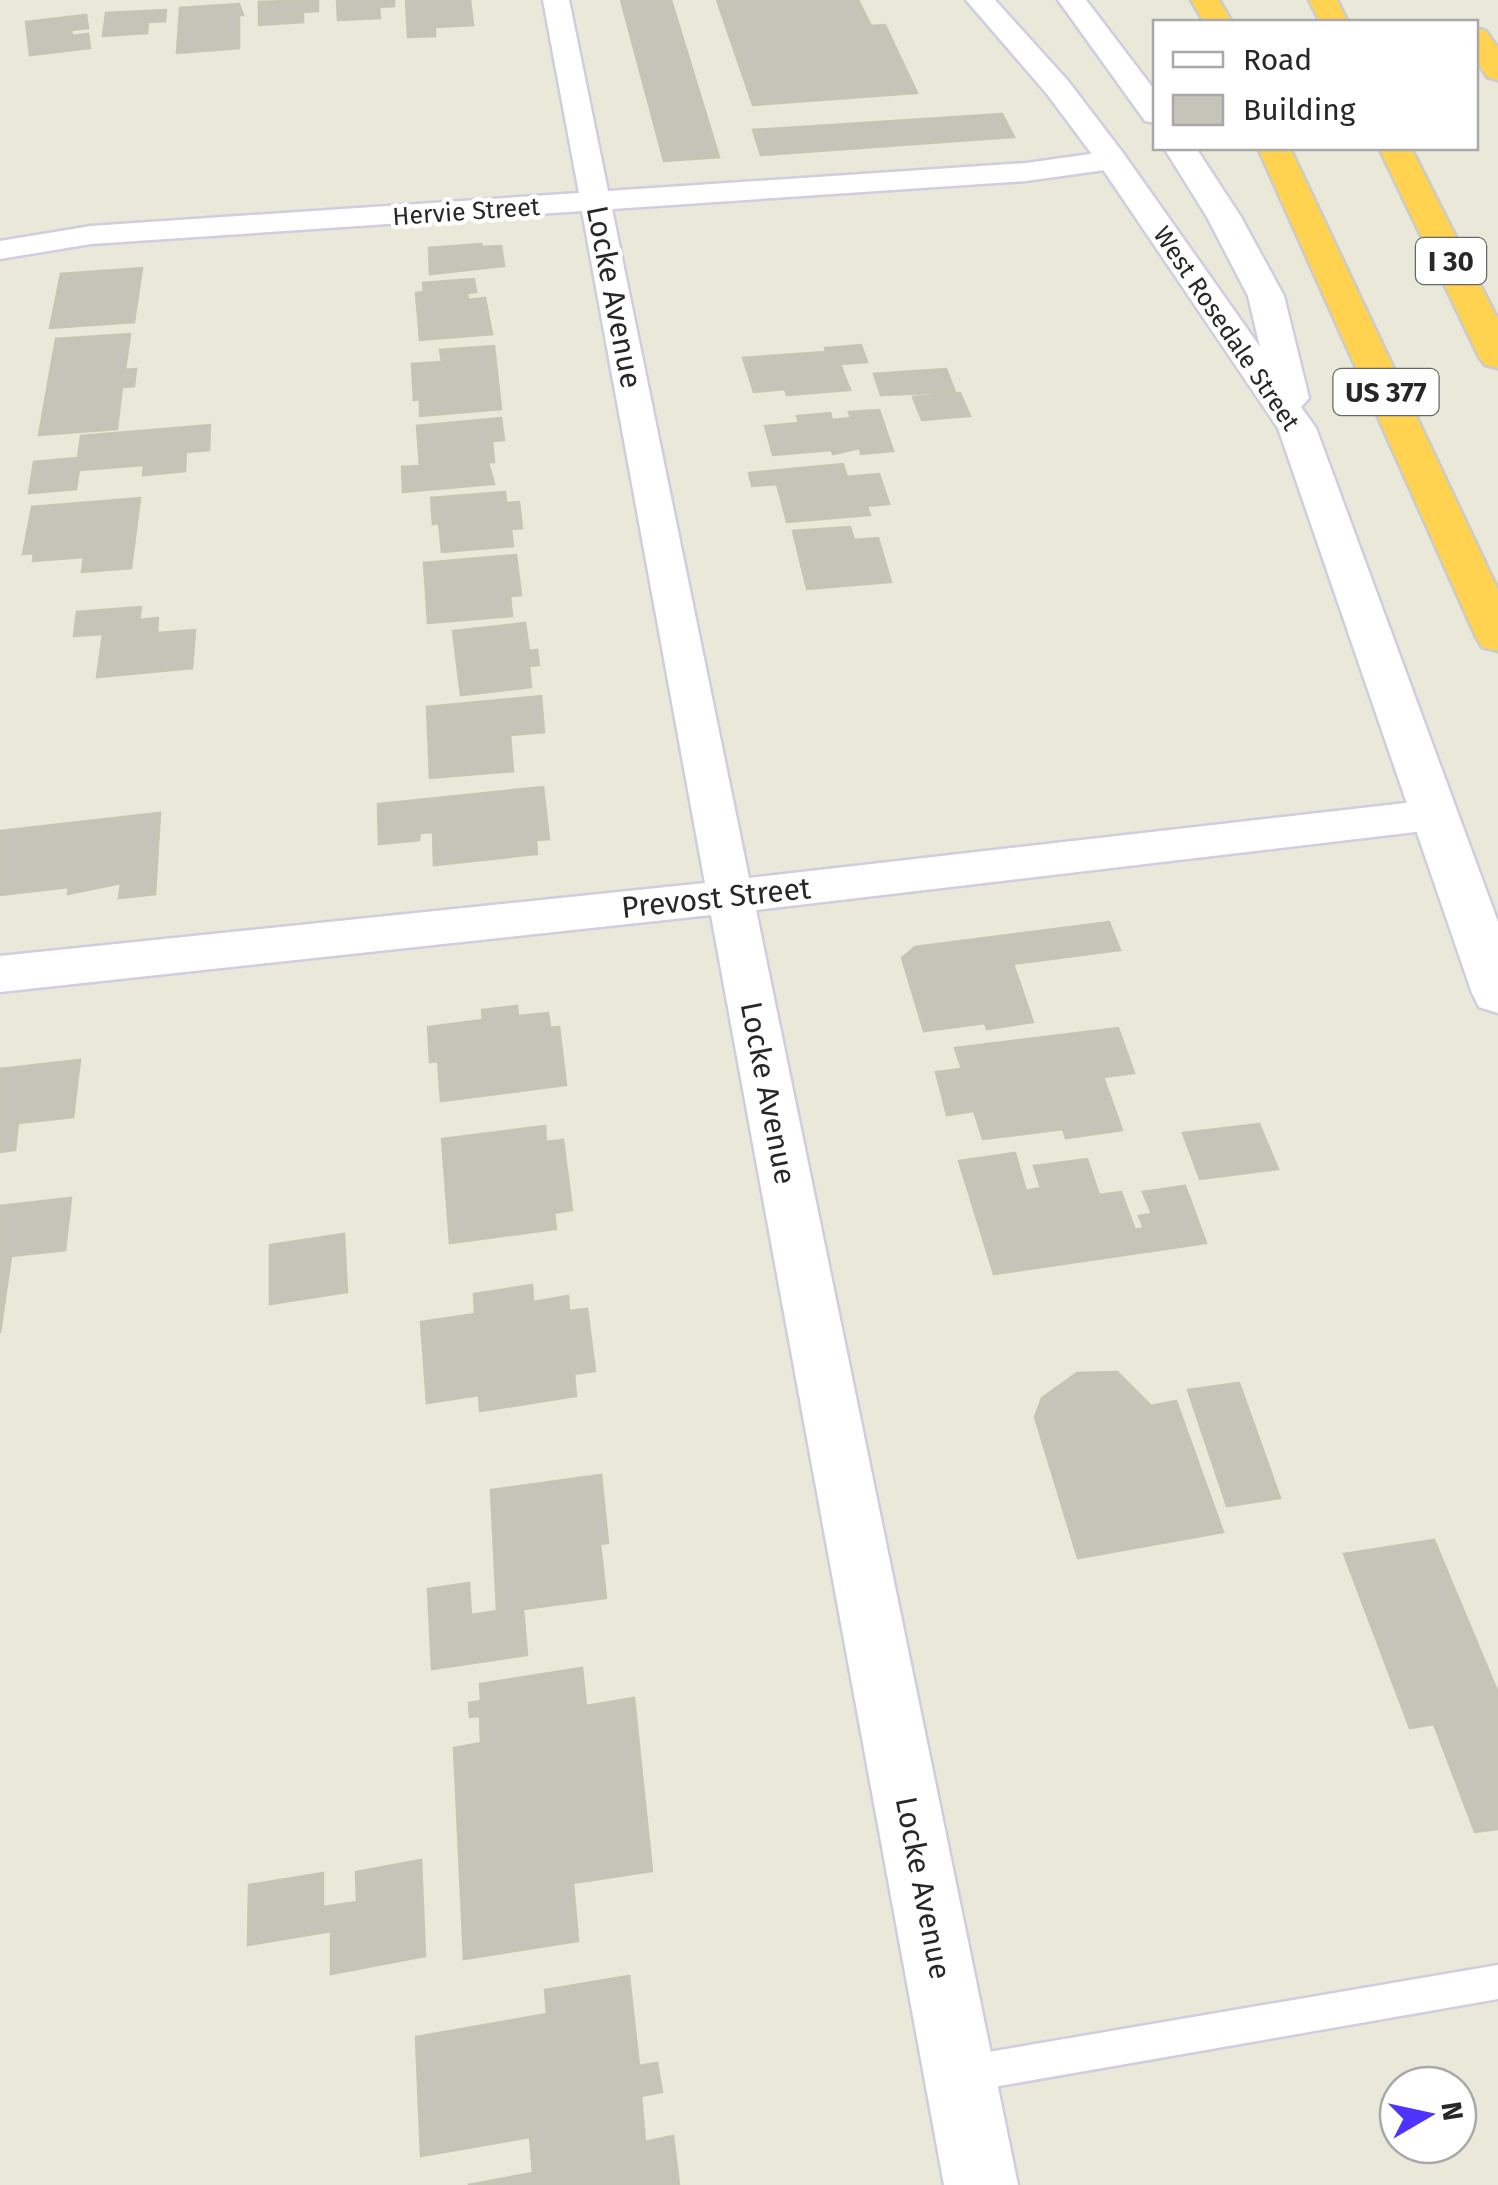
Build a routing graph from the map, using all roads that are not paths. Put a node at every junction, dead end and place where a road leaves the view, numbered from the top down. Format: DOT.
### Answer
graph roads {
  1 [pos="556,0"];
  2 [pos="980,0"];
  3 [pos="1072,0"];
  4 [pos="1478,40"];
  5 [pos="1498,71"];
  6 [pos="1153,110"];
  7 [pos="1181,150"];
  8 [pos="1275,150"];
  9 [pos="1396,150"];
  10 [pos="1112,160"];
  11 [pos="595,202"];
  12 [pos="0,250"];
  13 [pos="1498,357"];
  14 [pos="1297,428"];
  15 [pos="1498,637"];
  16 [pos="1432,815"];
  17 [pos="730,897"];
  18 [pos="0,974"];
  19 [pos="1498,993"];
  20 [pos="1498,1982"];
  21 [pos="960,2075"];
  22 [pos="981,2185"];
  1 -- 11 [label="street, Locke Avenue"];
  2 -- 10 [label="main road, West Rosedale Street"];
  3 -- 6 [label="main road"];
  4 -- 5 [label="highway"];
  7 -- 14 [label="main road"];
  8 -- 15 [label="highway, US 377"];
  9 -- 13 [label="highway, I 30"];
  10 -- 11 [label="street, Hervie Street"];
  10 -- 14 [label="main road, West Rosedale Street"];
  11 -- 12 [label="street, Hervie Street"];
  11 -- 17 [label="street, Locke Avenue"];
  14 -- 16 [label="main road, West Rosedale Street"];
  16 -- 17 [label="street, Prevost Street"];
  16 -- 19 [label="main road, West Rosedale Street"];
  17 -- 18 [label="street, Prevost Street"];
  17 -- 21 [label="street, Locke Avenue"];
  20 -- 21 [label="lane"];
  21 -- 22 [label="street, Locke Avenue"];
}
